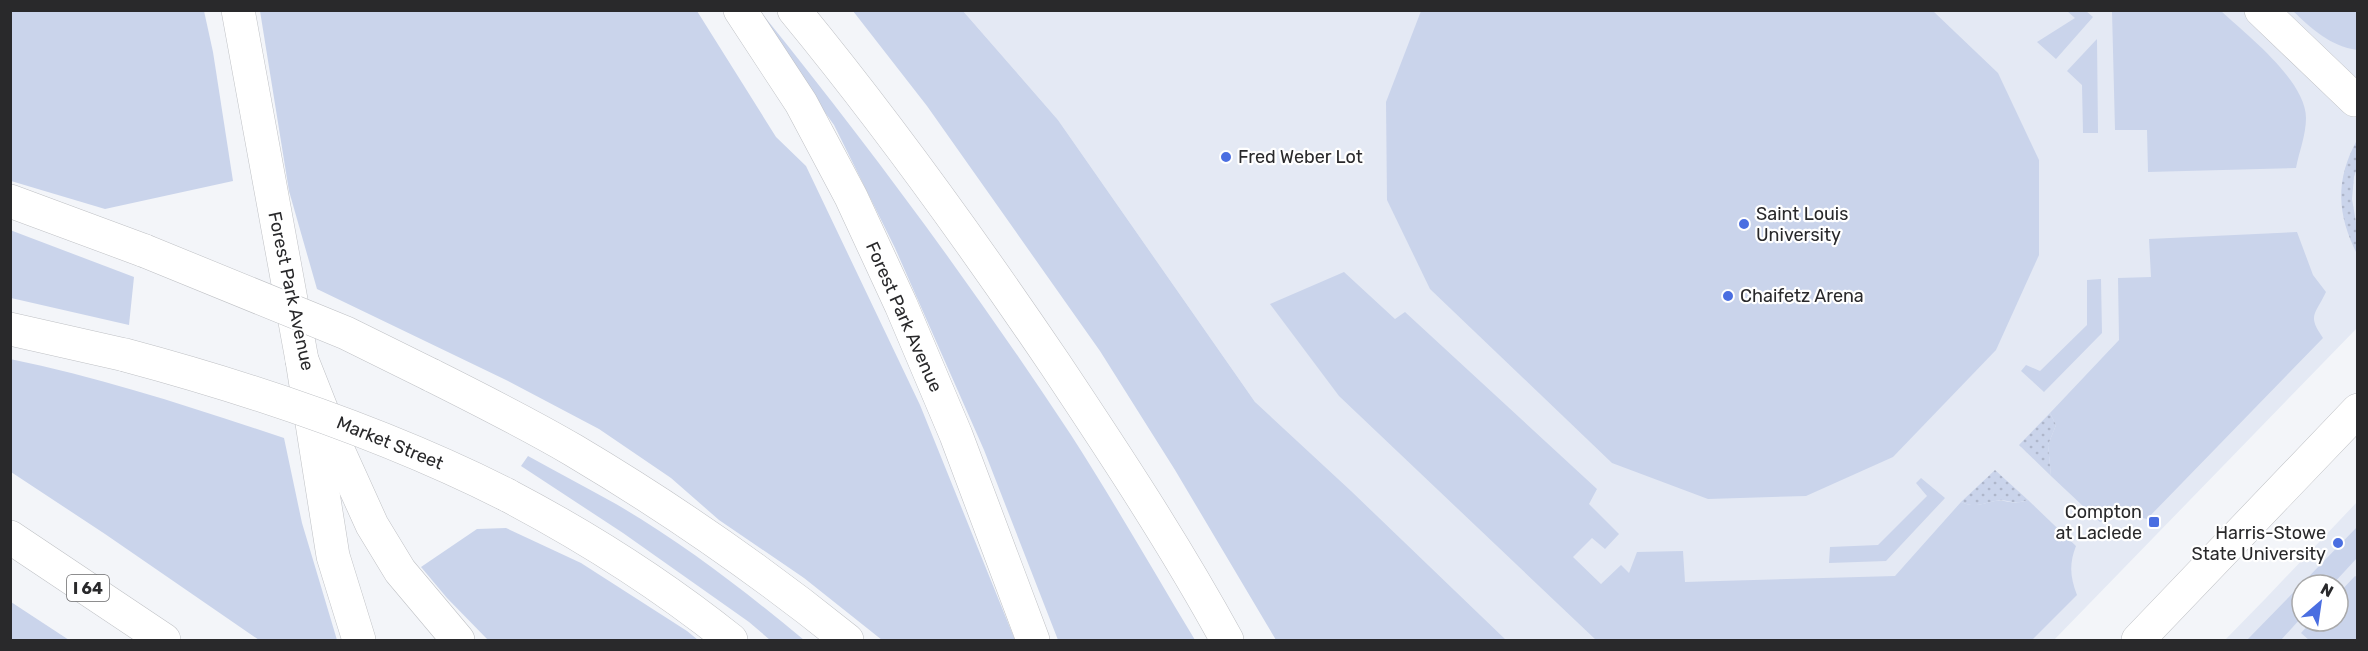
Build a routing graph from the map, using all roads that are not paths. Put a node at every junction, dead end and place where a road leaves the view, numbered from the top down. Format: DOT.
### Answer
graph roads {
  1 [pos="238,10"];
  2 [pos="740,10"];
  3 [pos="794,10"];
  4 [pos="2261,10"];
  5 [pos="2358,98"];
  6 [pos="10,201"];
  7 [pos="10,328"];
  8 [pos="302,360"];
  9 [pos="2358,410"];
  10 [pos="10,537"];
  11 [pos="164,640"];
  12 [pos="359,640"];
  13 [pos="458,640"];
  14 [pos="731,640"];
  15 [pos="847,640"];
  16 [pos="1033,640"];
  17 [pos="1227,640"];
  18 [pos="2138,640"];
  1 -- 8 [label="main road, Forest Park Avenue"];
  2 -- 16 [label="main road, Forest Park Avenue"];
  3 -- 17 [label="main road"];
  4 -- 5 [label="main road"];
  6 -- 15 [label="main road, bridge"];
  7 -- 14 [label="main road, Market Street, bridge"];
  8 -- 12 [label="main road"];
  8 -- 13 [label="main road, Forest Park Avenue"];
  9 -- 18 [label="main road"];
  10 -- 11 [label="main road, I 64"];
}
